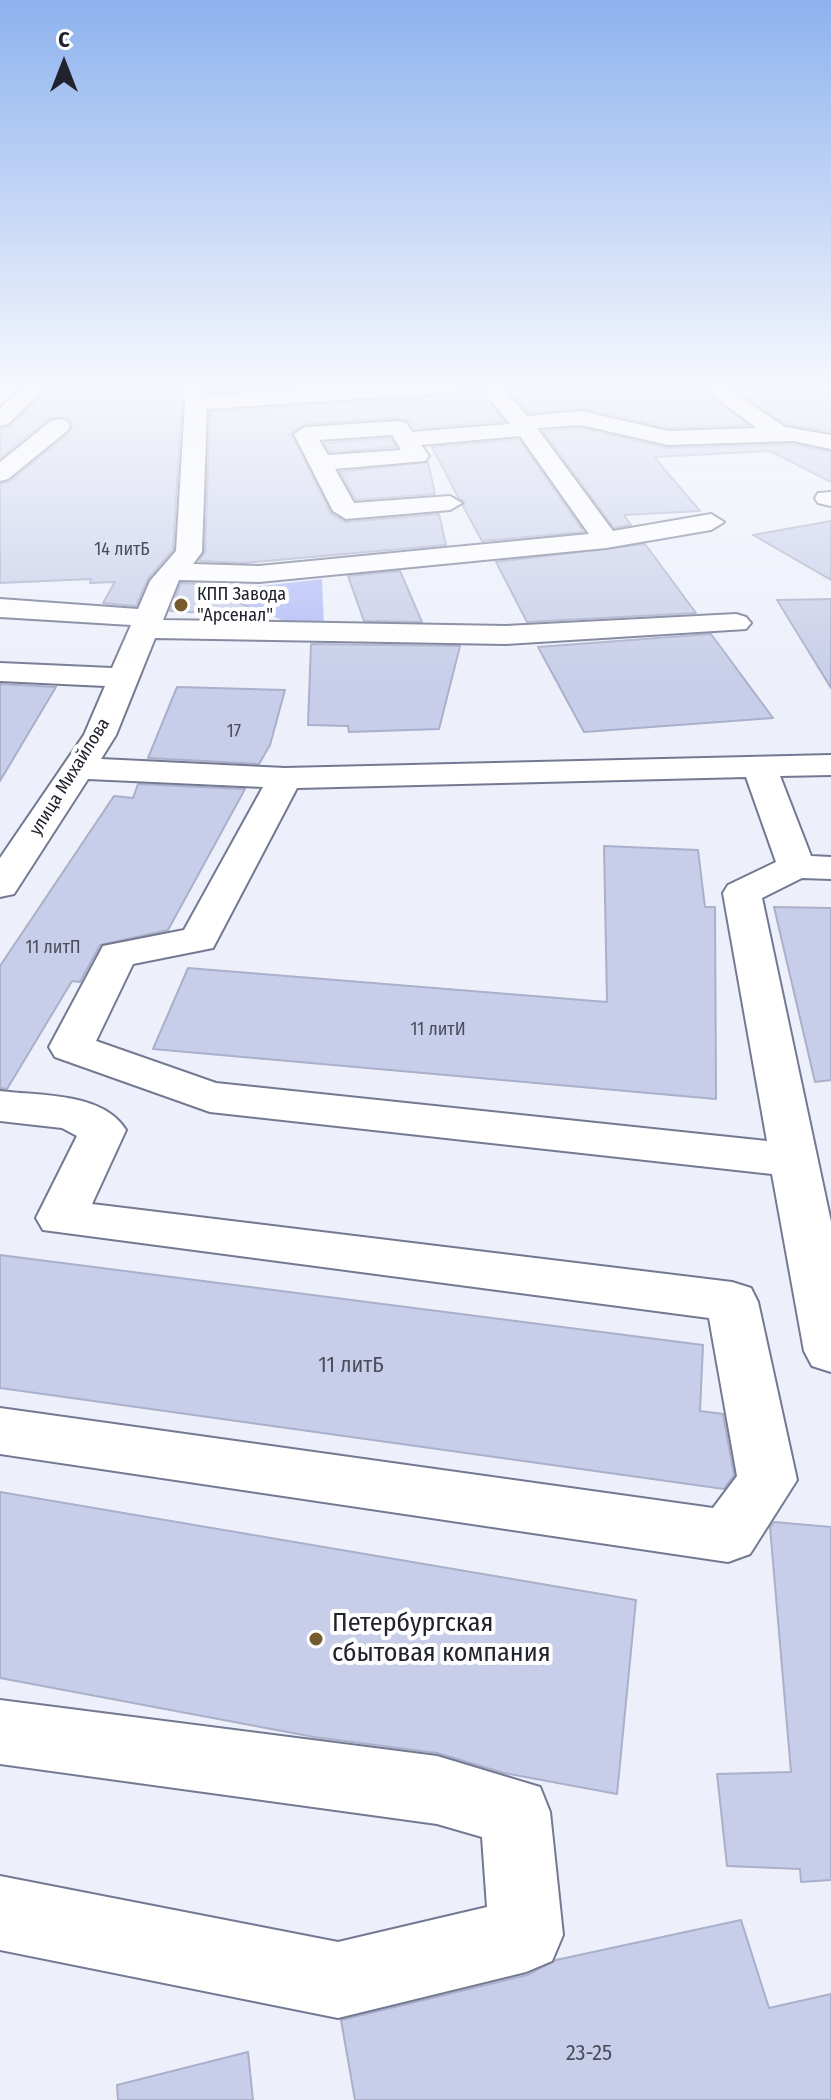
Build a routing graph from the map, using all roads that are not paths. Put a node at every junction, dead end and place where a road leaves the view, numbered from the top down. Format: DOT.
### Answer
graph roads {
  1 [pos="191,484"];
  2 [pos="331,484"];
  3 [pos="565,484"];
  4 [pos="450,503"];
  5 [pos="711,522"];
  6 [pos="606,540"];
  7 [pos="172,572"];
  8 [pos="0,608"];
  9 [pos="736,623"];
  10 [pos="148,624"];
  11 [pos="0,672"];
  12 [pos="126,678"];
  13 [pos="759,765"];
  14 [pos="831,765"];
  15 [pos="80,768"];
  16 [pos="285,778"];
  17 [pos="813,868"];
  18 [pos="0,886"];
  19 [pos="0,1106"];
  20 [pos="794,1160"];
  21 [pos="831,1351"];
  22 [pos="0,1431"];
  23 [pos="0,1732"];
  24 [pos="0,1913"];
  1 -- 7 [label="street, улица Михайлова"];
  2 -- 4 [label="street"];
  3 -- 6 [label="street"];
  5 -- 6 [label="street"];
  6 -- 7 [label="street"];
  7 -- 10 [label="street, улица Михайлова"];
  8 -- 10 [label="street"];
  9 -- 10 [label="street"];
  10 -- 12 [label="street, улица Михайлова"];
  11 -- 12 [label="street"];
  12 -- 15 [label="street, улица Михайлова"];
  13 -- 14 [label="street"];
  13 -- 16 [label="street"];
  13 -- 17 [label="street"];
  15 -- 16 [label="street"];
  15 -- 18 [label="street, улица Михайлова"];
  16 -- 20 [label="street"];
  17 -- 20 [label="street"];
  19 -- 22 [label="street"];
  20 -- 21 [label="street"];
  23 -- 24 [label="street"];
}
